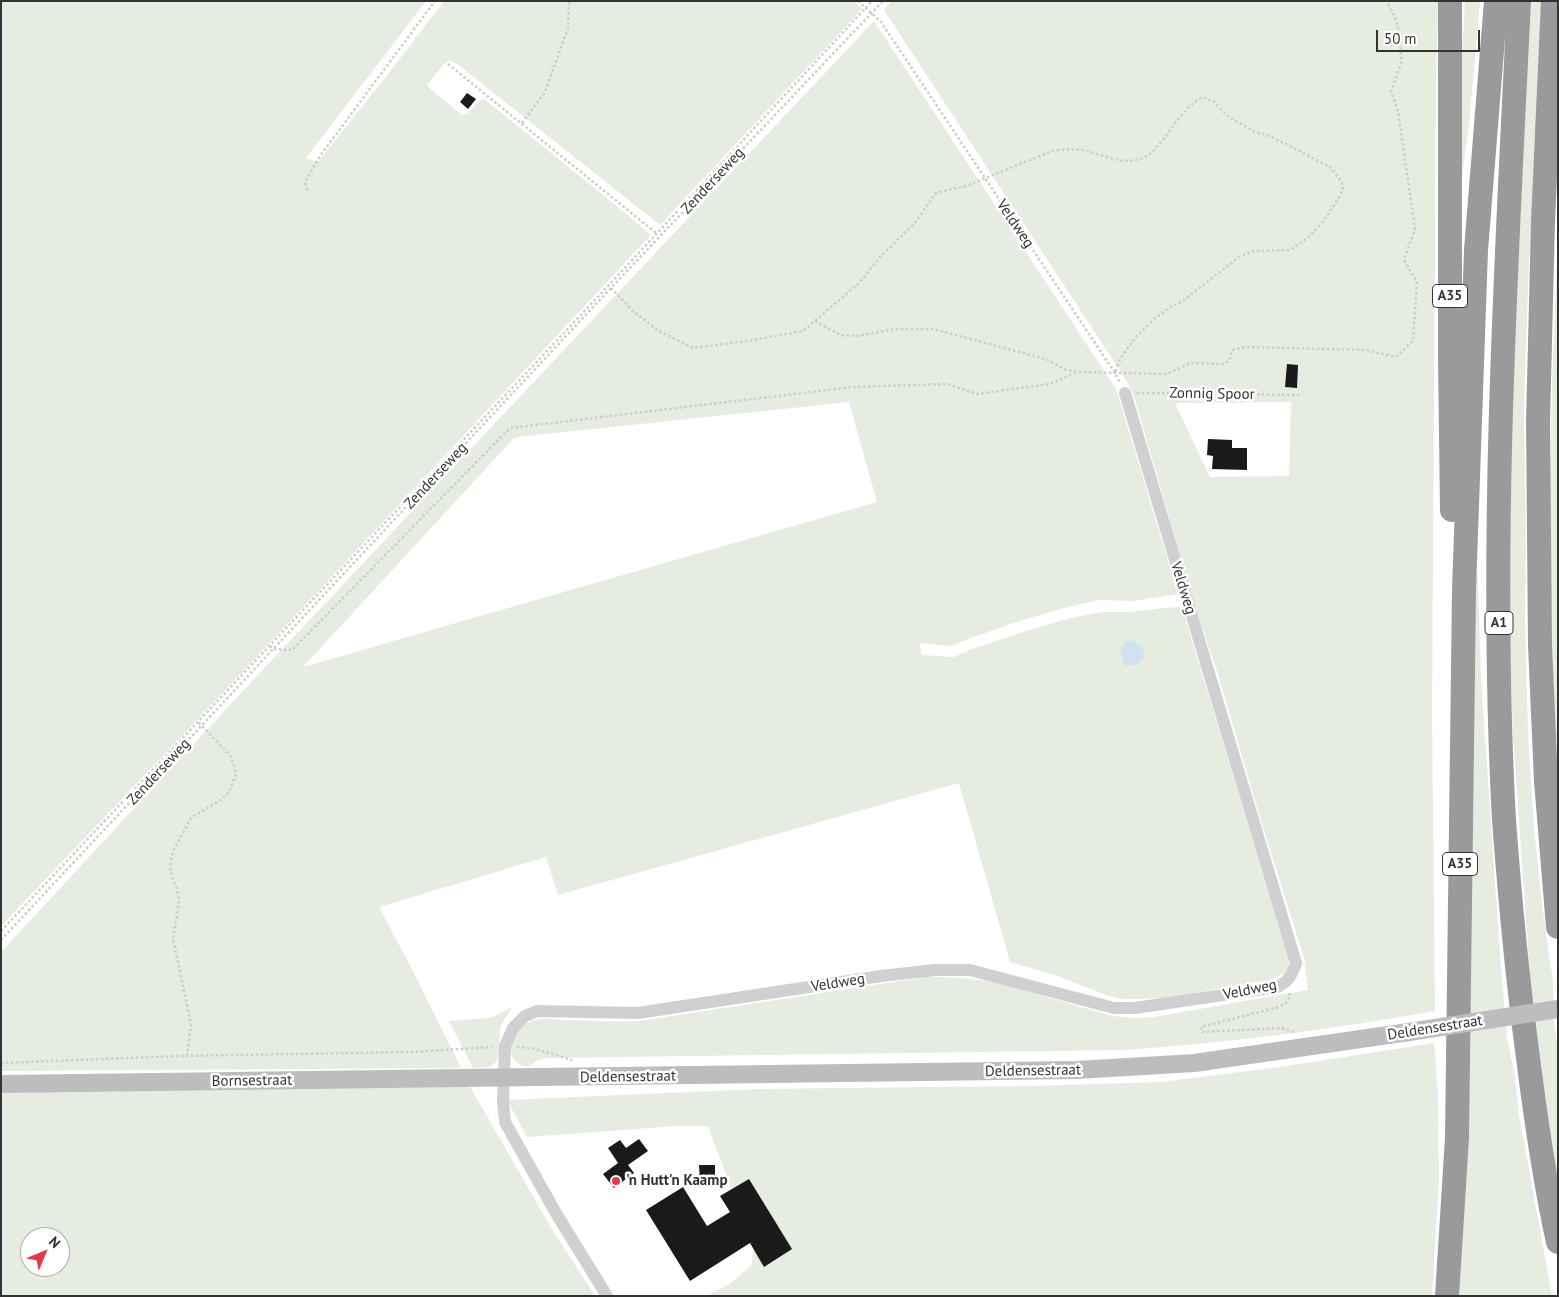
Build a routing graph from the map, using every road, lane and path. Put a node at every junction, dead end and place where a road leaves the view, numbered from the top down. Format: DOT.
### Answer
graph roads {
  1 [pos="435,1"];
  2 [pos="569,1"];
  3 [pos="858,1"];
  4 [pos="872,1"];
  5 [pos="882,1"];
  6 [pos="1387,1"];
  7 [pos="1450,1"];
  8 [pos="1496,1"];
  9 [pos="1519,1"];
  10 [pos="1553,1"];
  11 [pos="866,8"];
  12 [pos="871,13"];
  13 [pos="448,64"];
  14 [pos="522,123"];
  15 [pos="985,178"];
  16 [pos="307,190"];
  17 [pos="656,233"];
  18 [pos="610,287"];
  19 [pos="815,321"];
  20 [pos="1077,372"];
  21 [pos="1115,373"];
  22 [pos="1125,393"];
  23 [pos="1299,395"];
  24 [pos="1464,590"];
  25 [pos="270,646"];
  26 [pos="273,648"];
  27 [pos="198,722"];
  28 [pos="202,726"];
  29 [pos="1558,928"];
  30 [pos="1,931"];
  31 [pos="1,940"];
  32 [pos="1285,983"];
  33 [pos="1558,1009"];
  34 [pos="1288,1036"];
  35 [pos="505,1046"];
  36 [pos="187,1056"];
  37 [pos="574,1061"];
  38 [pos="1,1063"];
  39 [pos="503,1079"];
  40 [pos="1,1084"];
  41 [pos="1558,1242"];
  42 [pos="607,1296"];
  43 [pos="1447,1296"];
  1 -- 16 [label="path"];
  2 -- 14 [label="path"];
  3 -- 11 [label="path, Veldweg"];
  4 -- 11 [label="path, Zenderseweg"];
  5 -- 12 [label="path, Zenderseweg"];
  6 -- 21 [label="path"];
  7 -- 24 [label="highway, A35"];
  8 -- 24 [label="highway, A35"];
  9 -- 41 [label="highway, A1"];
  10 -- 29 [label="highway"];
  11 -- 12 [label="path, Veldweg"];
  11 -- 17 [label="path, Zenderseweg"];
  12 -- 15 [label="path, Veldweg"];
  12 -- 18 [label="path, Zenderseweg"];
  13 -- 14 [label="path"];
  14 -- 17 [label="path"];
  15 -- 19 [label="path"];
  15 -- 21 [label="path, Veldweg"];
  15 -- 21 [label="path"];
  17 -- 18 [label="path, Zenderseweg"];
  18 -- 19 [label="path"];
  18 -- 25 [label="path, Zenderseweg"];
  18 -- 26 [label="path, Zenderseweg"];
  19 -- 20 [label="path"];
  20 -- 21 [label="path"];
  20 -- 26 [label="path"];
  21 -- 22 [label="path, Veldweg"];
  22 -- 23 [label="path, Zonnig Spoor"];
  22 -- 32 [label="street, Veldweg"];
  24 -- 43 [label="highway, A35"];
  25 -- 26 [label="path"];
  25 -- 27 [label="path, Zenderseweg"];
  26 -- 28 [label="path, Zenderseweg"];
  27 -- 28 [label="path"];
  27 -- 30 [label="path, Zenderseweg"];
  28 -- 31 [label="path, Zenderseweg"];
  28 -- 36 [label="path"];
  32 -- 34 [label="path"];
  32 -- 35 [label="street, Veldweg"];
  33 -- 39 [label="street, Deldensestraat, bridge"];
  35 -- 36 [label="path"];
  35 -- 37 [label="path"];
  35 -- 39 [label="street, Veldweg"];
  36 -- 38 [label="path"];
  39 -- 40 [label="street, Bornsestraat"];
  39 -- 42 [label="street, Veldweg"];
}
